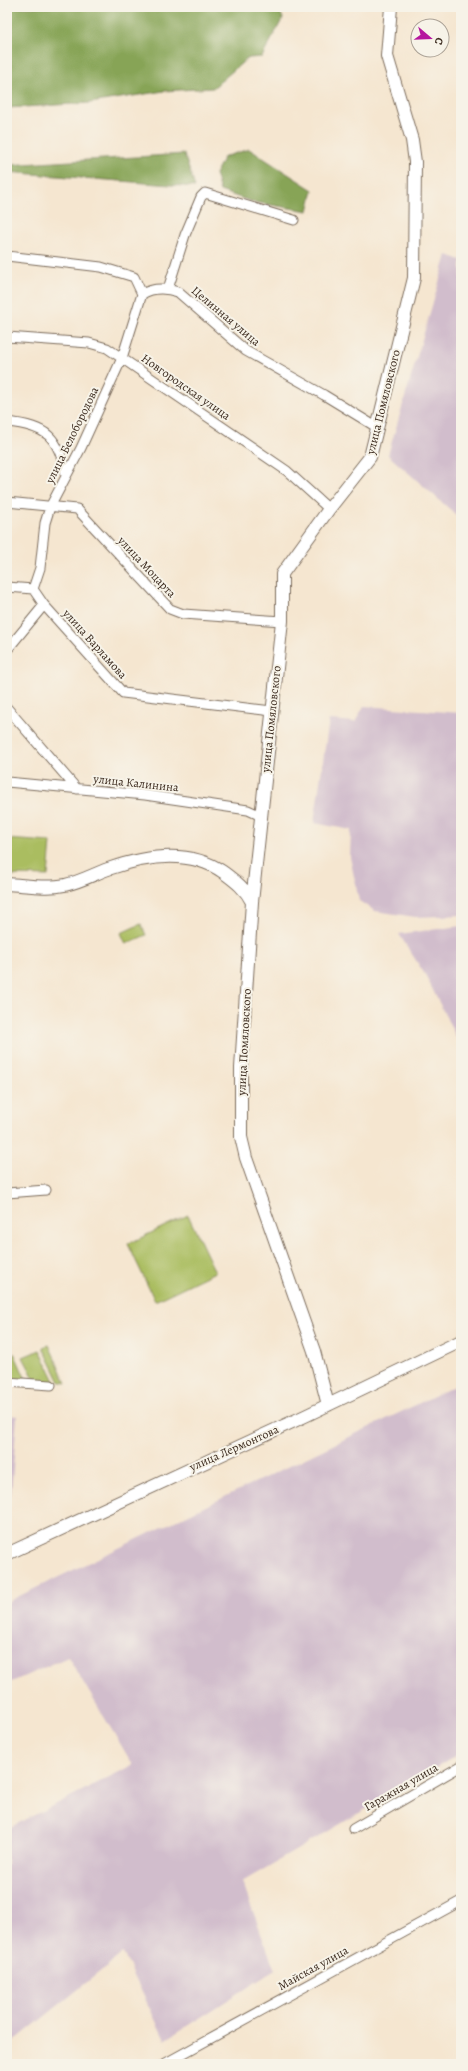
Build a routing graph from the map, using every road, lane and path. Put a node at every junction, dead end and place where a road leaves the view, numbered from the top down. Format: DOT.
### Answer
graph roads {
  1 [pos="391,7"];
  2 [pos="294,220"];
  3 [pos="7,256"];
  4 [pos="168,289"];
  5 [pos="142,294"];
  6 [pos="7,336"];
  7 [pos="122,358"];
  8 [pos="7,422"];
  9 [pos="378,428"];
  10 [pos="66,476"];
  11 [pos="7,502"];
  12 [pos="50,507"];
  13 [pos="328,509"];
  14 [pos="7,587"];
  15 [pos="33,589"];
  16 [pos="44,605"];
  17 [pos="282,621"];
  18 [pos="7,650"];
  19 [pos="7,708"];
  20 [pos="272,711"];
  21 [pos="7,782"];
  22 [pos="77,789"];
  23 [pos="261,816"];
  24 [pos="7,884"];
  25 [pos="252,902"];
  26 [pos="46,1190"];
  27 [pos="7,1192"];
  28 [pos="461,1341"];
  29 [pos="7,1382"];
  30 [pos="51,1385"];
  31 [pos="328,1405"];
  32 [pos="7,1554"];
  33 [pos="461,1766"];
  34 [pos="354,1829"];
  35 [pos="461,1901"];
  36 [pos="178,2060"];
  37 [pos="164,2064"];
  1 -- 9 [label="street, улица Помяловского"];
  2 -- 4 [label="street"];
  3 -- 5 [label="street"];
  4 -- 5 [label="street"];
  4 -- 9 [label="street, Целинная улица"];
  5 -- 7 [label="street, улица Белобородова"];
  6 -- 7 [label="street, Новгородская улица"];
  7 -- 10 [label="street, улица Белобородова"];
  7 -- 13 [label="street, Новгородская улица"];
  8 -- 10 [label="street"];
  9 -- 13 [label="street, улица Помяловского"];
  10 -- 12 [label="street, улица Белобородова"];
  11 -- 12 [label="street, улица Моцарта"];
  12 -- 15 [label="street, улица Белобородова"];
  12 -- 17 [label="street, улица Моцарта"];
  13 -- 17 [label="street, улица Помяловского"];
  14 -- 15 [label="street"];
  15 -- 16 [label="street, улица Варламова"];
  16 -- 18 [label="street"];
  16 -- 20 [label="street, улица Варламова"];
  17 -- 20 [label="street, улица Помяловского"];
  19 -- 22 [label="street"];
  20 -- 23 [label="street, улица Помяловского"];
  21 -- 22 [label="street, улица Калинина"];
  22 -- 23 [label="street, улица Калинина"];
  23 -- 25 [label="street, улица Помяловского"];
  24 -- 25 [label="street"];
  25 -- 31 [label="street, улица Помяловского"];
  26 -- 27 [label="street"];
  28 -- 31 [label="street, улица Лермонтова"];
  29 -- 30 [label="street"];
  31 -- 32 [label="street, улица Лермонтова"];
  33 -- 34 [label="street, Гаражная улица"];
  35 -- 36 [label="street, Майская улица"];
  36 -- 37 [label="street, Майская улица"];
}
